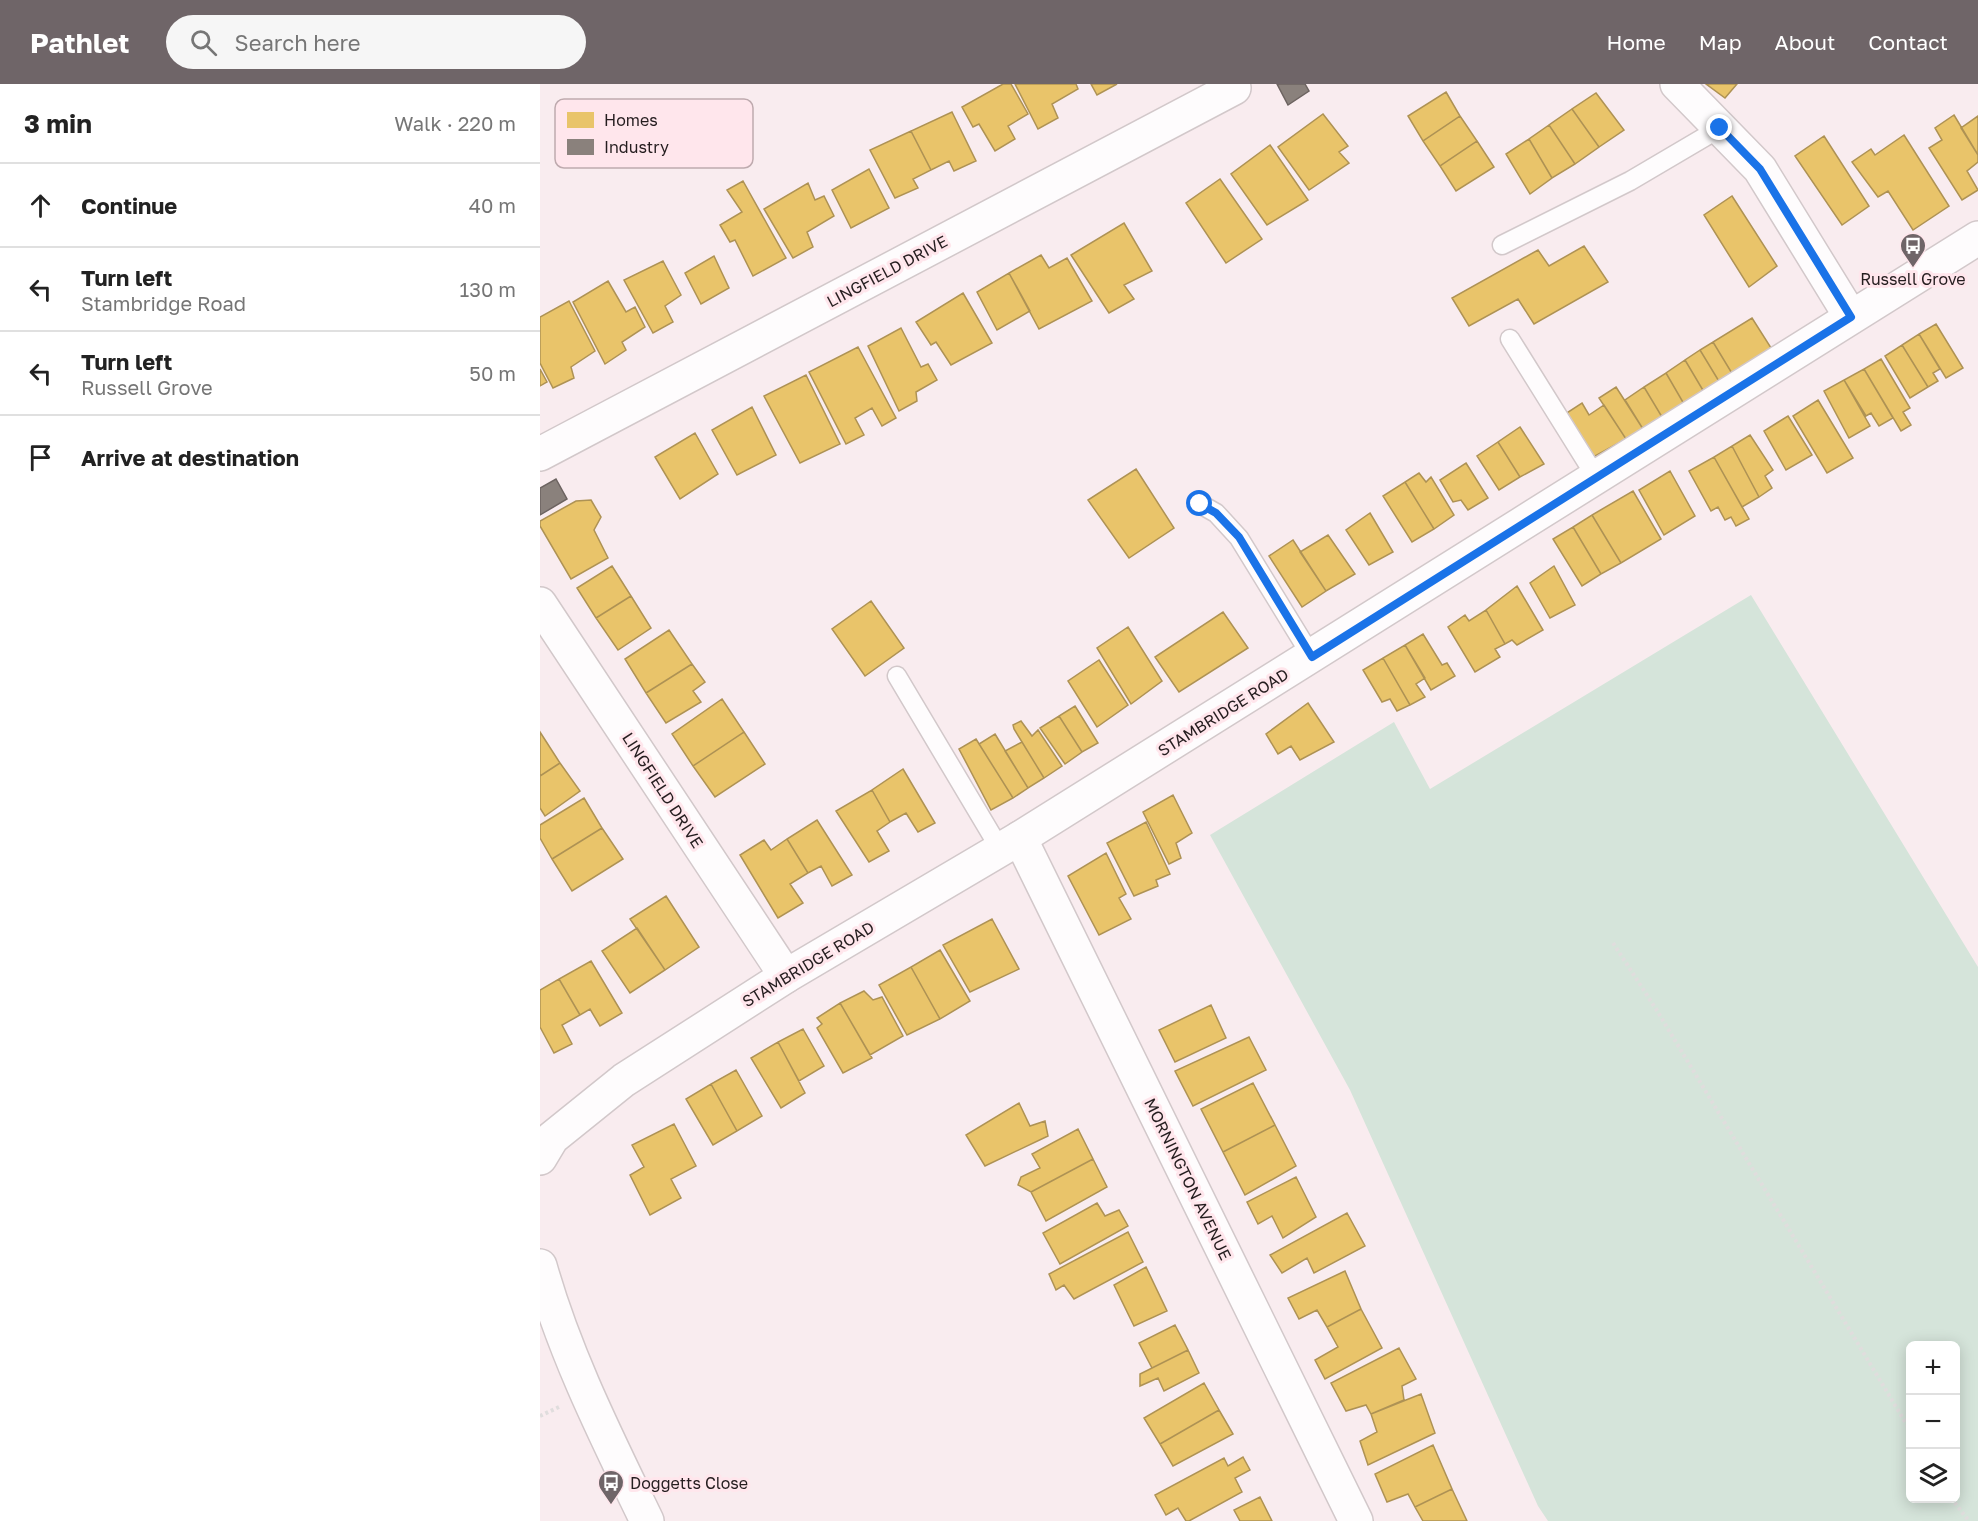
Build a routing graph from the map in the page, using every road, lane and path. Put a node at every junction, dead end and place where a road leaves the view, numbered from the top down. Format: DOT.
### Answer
graph roads {
  1 [pos="1677,84"];
  2 [pos="1234,88"];
  3 [pos="1720,128"];
  4 [pos="1978,238"];
  5 [pos="1502,245"];
  6 [pos="1851,317"];
  7 [pos="1510,339"];
  8 [pos="540,454"];
  9 [pos="1596,477"];
  10 [pos="1200,504"];
  11 [pos="540,604"];
  12 [pos="1312,657"];
  13 [pos="897,676"];
  14 [pos="1010,843"];
  15 [pos="1613,943"];
  16 [pos="786,976"];
  17 [pos="540,1158"];
  18 [pos="540,1266"];
  19 [pos="1906,1422"];
  20 [pos="1955,1503"];
  21 [pos="647,1521"];
  22 [pos="1356,1521"];
  23 [pos="1969,1521"];
  1 -- 3 [label="street"];
  2 -- 8 [label="street, LINGFIELD DRIVE"];
  3 -- 5 [label="lane"];
  3 -- 6 [label="street"];
  4 -- 6 [label="street, STAMBRIDGE ROAD"];
  6 -- 9 [label="street, STAMBRIDGE ROAD"];
  7 -- 9 [label="lane"];
  9 -- 12 [label="street, STAMBRIDGE ROAD"];
  10 -- 12 [label="lane"];
  11 -- 16 [label="street, LINGFIELD DRIVE"];
  12 -- 14 [label="street, STAMBRIDGE ROAD"];
  13 -- 14 [label="lane"];
  14 -- 16 [label="street, STAMBRIDGE ROAD"];
  14 -- 22 [label="street, MORNINGTON AVENUE"];
  15 -- 19 [label="path"];
  16 -- 17 [label="street, STAMBRIDGE ROAD"];
  18 -- 21 [label="street"];
  20 -- 23 [label="path"];
}
